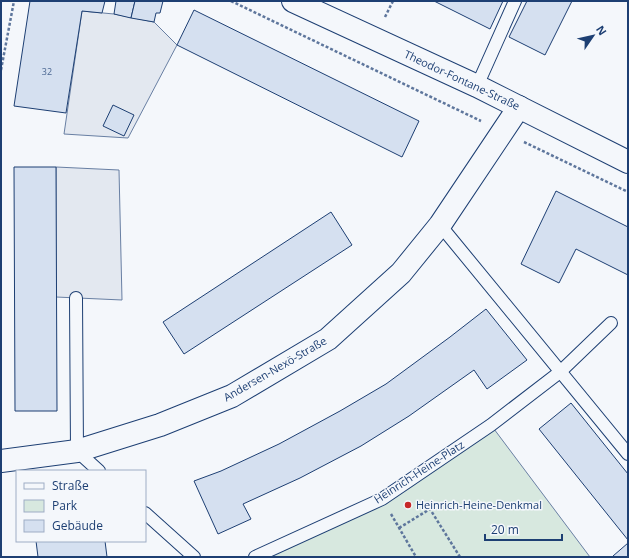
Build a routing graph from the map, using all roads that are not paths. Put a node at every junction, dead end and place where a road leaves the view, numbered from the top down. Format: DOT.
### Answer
graph roads {
  1 [pos="294,1"];
  2 [pos="516,1"];
  3 [pos="477,86"];
  4 [pos="519,107"];
  5 [pos="628,162"];
  6 [pos="440,225"];
  7 [pos="76,298"];
  8 [pos="611,323"];
  9 [pos="560,372"];
  10 [pos="77,451"];
  11 [pos="628,454"];
  12 [pos="1,461"];
  13 [pos="98,470"];
  14 [pos="146,514"];
  15 [pos="267,555"];
  16 [pos="194,557"];
  17 [pos="255,557"];
  1 -- 3 [label="street, Theodor-Fontane-Straße"];
  2 -- 3 [label="lane"];
  3 -- 4 [label="street, Theodor-Fontane-Straße"];
  4 -- 5 [label="street, Theodor-Fontane-Straße"];
  4 -- 6 [label="street, Andersen-Nexö-Straße"];
  6 -- 9 [label="lane"];
  6 -- 10 [label="street, Andersen-Nexö-Straße"];
  7 -- 10 [label="lane"];
  8 -- 9 [label="lane, Heinrich-Heine-Platz"];
  9 -- 11 [label="lane"];
  9 -- 15 [label="lane, Heinrich-Heine-Platz"];
  10 -- 12 [label="street, Andersen-Nexö-Straße"];
  10 -- 13 [label="lane"];
  14 -- 16 [label="lane"];
  15 -- 17 [label="lane, Heinrich-Heine-Platz"];
}
